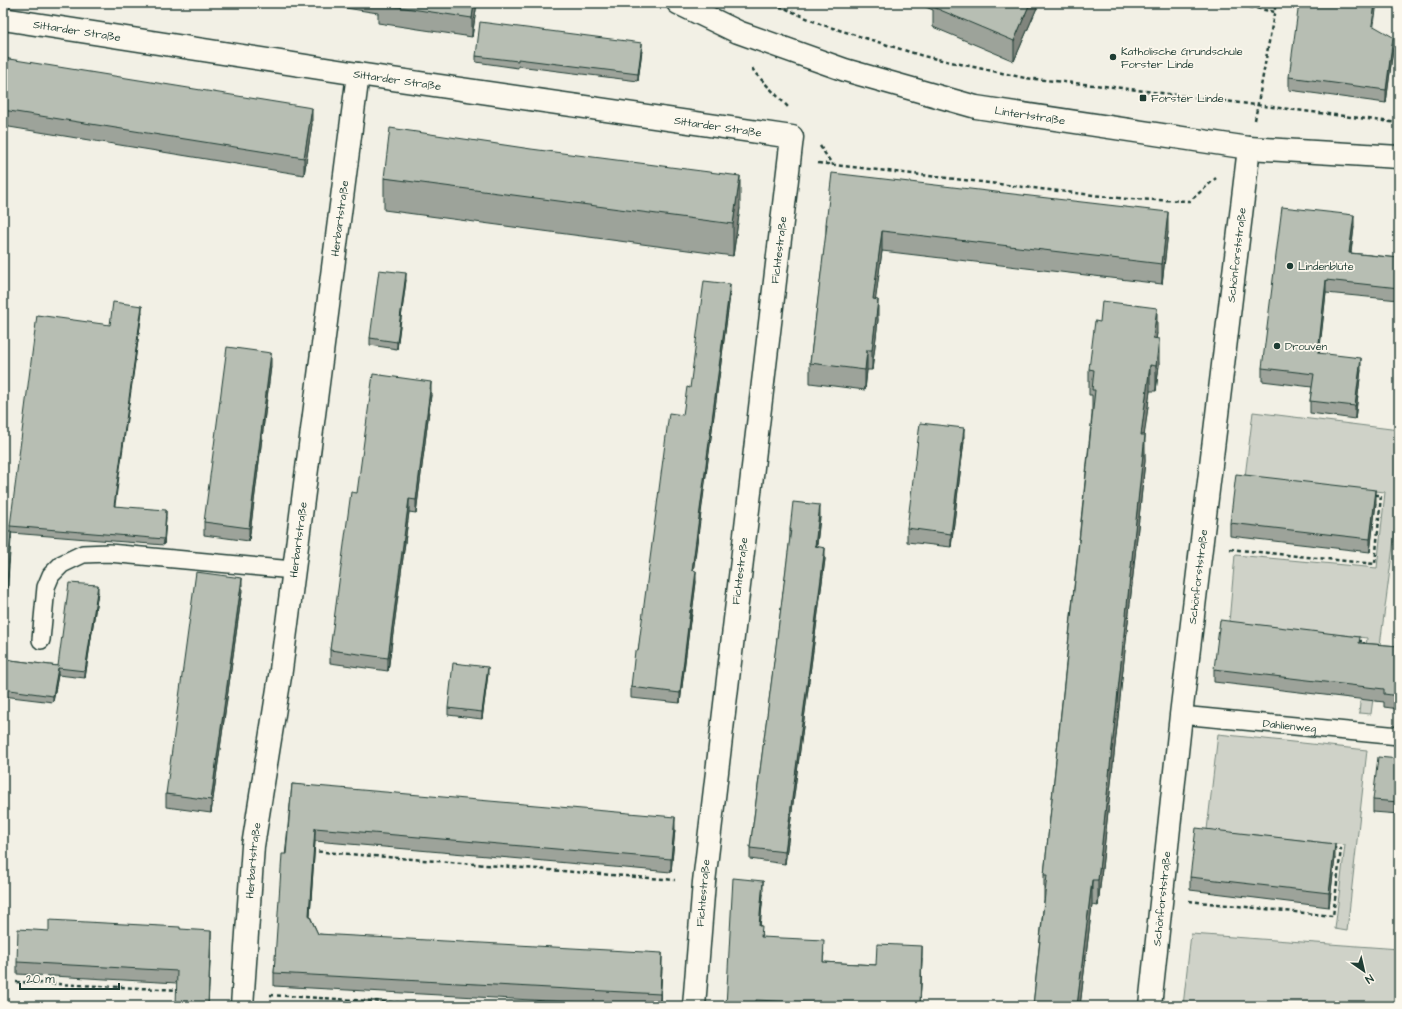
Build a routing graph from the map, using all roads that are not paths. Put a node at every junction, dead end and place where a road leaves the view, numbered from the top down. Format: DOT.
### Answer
graph roads {
  1 [pos="678,3"];
  2 [pos="3,18"];
  3 [pos="358,74"];
  4 [pos="792,137"];
  5 [pos="1249,148"];
  6 [pos="1399,157"];
  7 [pos="293,570"];
  8 [pos="41,640"];
  9 [pos="1181,715"];
  10 [pos="1399,736"];
  11 [pos="242,1006"];
  12 [pos="694,1006"];
  13 [pos="1150,1006"];
  1 -- 5 [label="street, Lintertstraße"];
  2 -- 3 [label="street, Sittarder Straße"];
  3 -- 4 [label="street, Sittarder Straße"];
  3 -- 7 [label="street, Herbartstraße"];
  4 -- 12 [label="street, Fichtestraße"];
  5 -- 6 [label="street, Lintertstraße"];
  5 -- 9 [label="street, Schönforststraße"];
  7 -- 8 [label="lane"];
  7 -- 11 [label="street, Herbartstraße"];
  9 -- 10 [label="lane, Dahlienweg"];
  9 -- 13 [label="street, Schönforststraße"];
}
